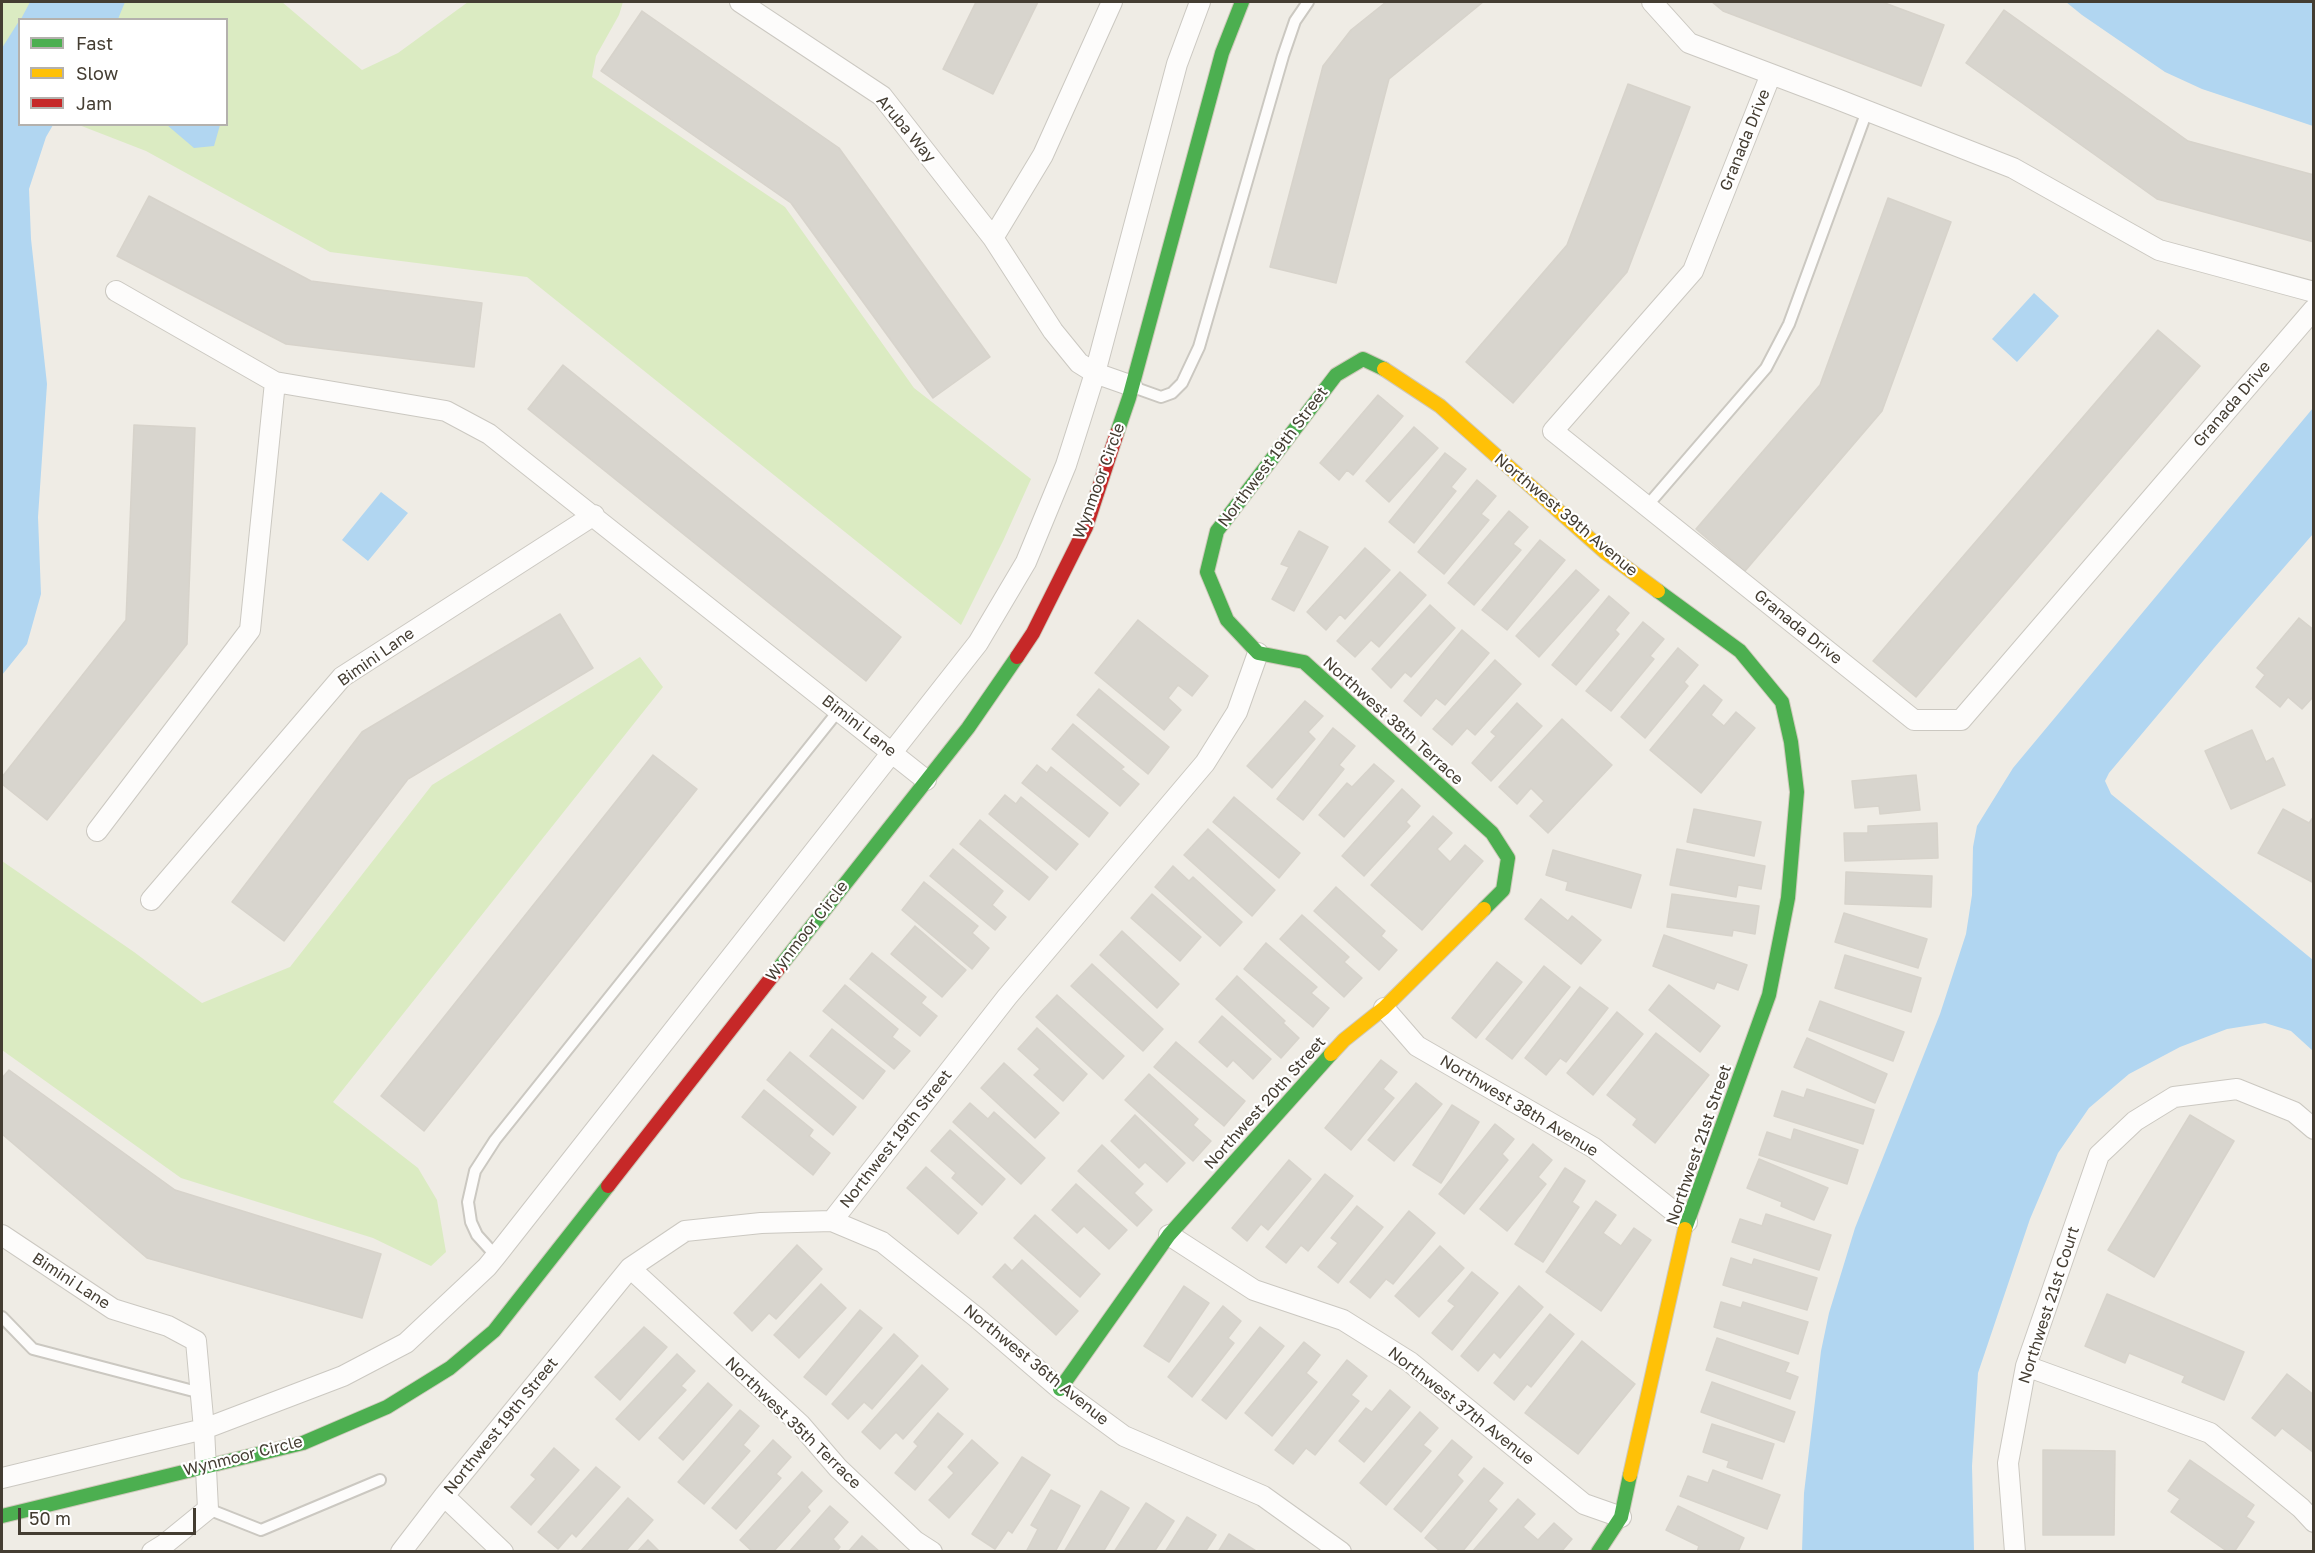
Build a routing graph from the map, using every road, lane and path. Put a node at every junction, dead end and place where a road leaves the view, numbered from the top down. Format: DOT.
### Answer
graph roads {
  1 [pos="740,2"];
  2 [pos="1112,2"];
  3 [pos="1200,2"];
  4 [pos="1242,2"];
  5 [pos="1308,2"];
  6 [pos="1652,2"];
  7 [pos="1771,74"];
  8 [pos="1867,111"];
  9 [pos="993,238"];
  10 [pos="116,291"];
  11 [pos="2313,292"];
  12 [pos="2313,309"];
  13 [pos="1364,359"];
  14 [pos="1095,373"];
  15 [pos="275,382"];
  16 [pos="1132,386"];
  17 [pos="1647,506"];
  18 [pos="594,515"];
  19 [pos="1258,652"];
  20 [pos="839,710"];
  21 [pos="1791,742"];
  22 [pos="893,753"];
  23 [pos="926,780"];
  24 [pos="97,831"];
  25 [pos="1508,858"];
  26 [pos="151,900"];
  27 [pos="1384,1008"];
  28 [pos="2313,1129"];
  29 [pos="832,1221"];
  30 [pos="1688,1222"];
  31 [pos="2,1235"];
  32 [pos="1169,1236"];
  33 [pos="496,1256"];
  34 [pos="630,1268"];
  35 [pos="2,1317"];
  36 [pos="2026,1366"];
  37 [pos="1060,1389"];
  38 [pos="201,1393"];
  39 [pos="204,1429"];
  40 [pos="206,1466"];
  41 [pos="2,1478"];
  42 [pos="380,1480"];
  43 [pos="444,1496"];
  44 [pos="208,1509"];
  45 [pos="2,1516"];
  46 [pos="1621,1517"];
  47 [pos="2313,1522"];
  48 [pos="152,1551"];
  49 [pos="401,1551"];
  50 [pos="503,1551"];
  51 [pos="932,1551"];
  52 [pos="1341,1551"];
  53 [pos="1598,1551"];
  54 [pos="2015,1551"];
  1 -- 9 [label="street, Aruba Way"];
  2 -- 9 [label="street"];
  3 -- 14 [label="street"];
  4 -- 16 [label="street, Wynmoor Circle"];
  5 -- 16 [label="lane"];
  6 -- 7 [label="street, Granada Drive"];
  7 -- 8 [label="street, Granada Drive"];
  7 -- 17 [label="street, Granada Drive"];
  8 -- 11 [label="street, Granada Drive"];
  8 -- 17 [label="lane"];
  9 -- 14 [label="street, Aruba Way"];
  10 -- 15 [label="street, Bimini Lane"];
  12 -- 17 [label="street, Granada Drive"];
  13 -- 19 [label="street, Northwest 19th Street"];
  13 -- 21 [label="street, Northwest 39th Avenue"];
  14 -- 16 [label="street, Aruba Way"];
  14 -- 22 [label="street"];
  15 -- 18 [label="street, Bimini Lane"];
  15 -- 24 [label="street"];
  16 -- 23 [label="street, Wynmoor Circle"];
  18 -- 20 [label="street, Bimini Lane"];
  18 -- 26 [label="street, Bimini Lane"];
  19 -- 25 [label="street, Northwest 38th Terrace"];
  19 -- 29 [label="street, Northwest 19th Street"];
  20 -- 22 [label="street, Bimini Lane"];
  20 -- 33 [label="lane"];
  21 -- 30 [label="street, Northwest 21st Street"];
  22 -- 23 [label="street, Bimini Lane"];
  22 -- 33 [label="street"];
  23 -- 40 [label="street, Wynmoor Circle"];
  25 -- 27 [label="street, Northwest 20th Street"];
  27 -- 30 [label="street, Northwest 38th Avenue"];
  27 -- 32 [label="street, Northwest 20th Street"];
  28 -- 36 [label="street, Northwest 21st Court"];
  29 -- 34 [label="street, Northwest 19th Street"];
  29 -- 37 [label="street, Northwest 36th Avenue"];
  30 -- 46 [label="street, Northwest 21st Street"];
  31 -- 38 [label="street, Bimini Lane"];
  32 -- 37 [label="street, Northwest 20th Street"];
  32 -- 46 [label="street, Northwest 37th Avenue"];
  33 -- 39 [label="street"];
  34 -- 43 [label="street, Northwest 19th Street"];
  34 -- 51 [label="street, Northwest 35th Terrace"];
  35 -- 38 [label="lane"];
  36 -- 47 [label="street"];
  36 -- 54 [label="street, Northwest 21st Court"];
  37 -- 52 [label="street, Northwest 36th Avenue"];
  38 -- 39 [label="street, Bimini Lane"];
  39 -- 40 [label="street, Bimini Lane"];
  39 -- 41 [label="street"];
  40 -- 44 [label="street, Bimini Lane"];
  40 -- 45 [label="street, Wynmoor Circle"];
  42 -- 44 [label="lane"];
  43 -- 49 [label="street, Northwest 19th Street"];
  43 -- 50 [label="street"];
  44 -- 48 [label="street"];
  46 -- 53 [label="street, Northwest 21st Street"];
}
